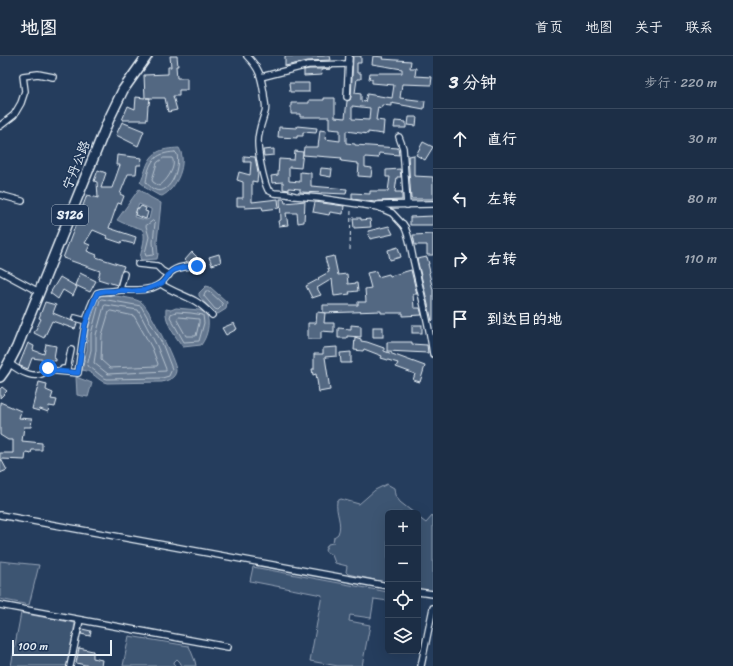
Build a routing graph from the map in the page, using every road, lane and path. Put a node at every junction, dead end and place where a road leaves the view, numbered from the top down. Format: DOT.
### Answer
graph roads {
  1 [pos="147,56"];
  2 [pos="247,56"];
  3 [pos="349,56"];
  4 [pos="349,64"];
  5 [pos="53,78"];
  6 [pos="262,78"];
  7 [pos="347,97"];
  8 [pos="0,126"];
  9 [pos="399,137"];
  10 [pos="0,195"];
  11 [pos="22,202"];
  12 [pos="351,204"];
  13 [pos="433,204"];
  14 [pos="408,205"];
  15 [pos="350,250"];
  16 [pos="138,264"];
  17 [pos="197,266"];
  18 [pos="0,271"];
  19 [pos="124,274"];
  20 [pos="169,274"];
  21 [pos="161,284"];
  22 [pos="120,290"];
  23 [pos="39,292"];
  24 [pos="212,315"];
  25 [pos="74,318"];
  26 [pos="86,321"];
  27 [pos="71,350"];
  28 [pos="433,354"];
  29 [pos="5,366"];
  30 [pos="46,370"];
  31 [pos="0,377"];
  32 [pos="0,515"];
  33 [pos="385,585"];
  34 [pos="421,592"];
  35 [pos="433,594"];
  36 [pos="0,605"];
  37 [pos="433,608"];
  38 [pos="80,620"];
  39 [pos="228,647"];
  40 [pos="70,666"];
  41 [pos="421,666"];
  1 -- 23 [label="main road, 宁丹公路 / S126"];
  2 -- 6 [label="street"];
  3 -- 4 [label="street"];
  4 -- 6 [label="street"];
  4 -- 7 [label="street"];
  5 -- 8 [label="street"];
  6 -- 12 [label="street"];
  9 -- 14 [label="street"];
  10 -- 11 [label="street"];
  12 -- 14 [label="street"];
  12 -- 15 [label="path"];
  12 -- 28 [label="street"];
  13 -- 14 [label="street"];
  16 -- 20 [label="street"];
  17 -- 20 [label="street"];
  18 -- 23 [label="street"];
  19 -- 22 [label="street"];
  20 -- 21 [label="street"];
  21 -- 22 [label="street"];
  21 -- 24 [label="street"];
  22 -- 26 [label="street"];
  23 -- 29 [label="main road, 宁丹公路 / S126"];
  25 -- 26 [label="street"];
  26 -- 30 [label="street"];
  27 -- 30 [label="street"];
  29 -- 30 [label="street"];
  29 -- 31 [label="main road, 宁丹公路 / S126"];
  32 -- 33 [label="street"];
  34 -- 35 [label="street"];
  36 -- 38 [label="street"];
  37 -- 41 [label="street"];
  38 -- 39 [label="street"];
  38 -- 40 [label="street"];
}
